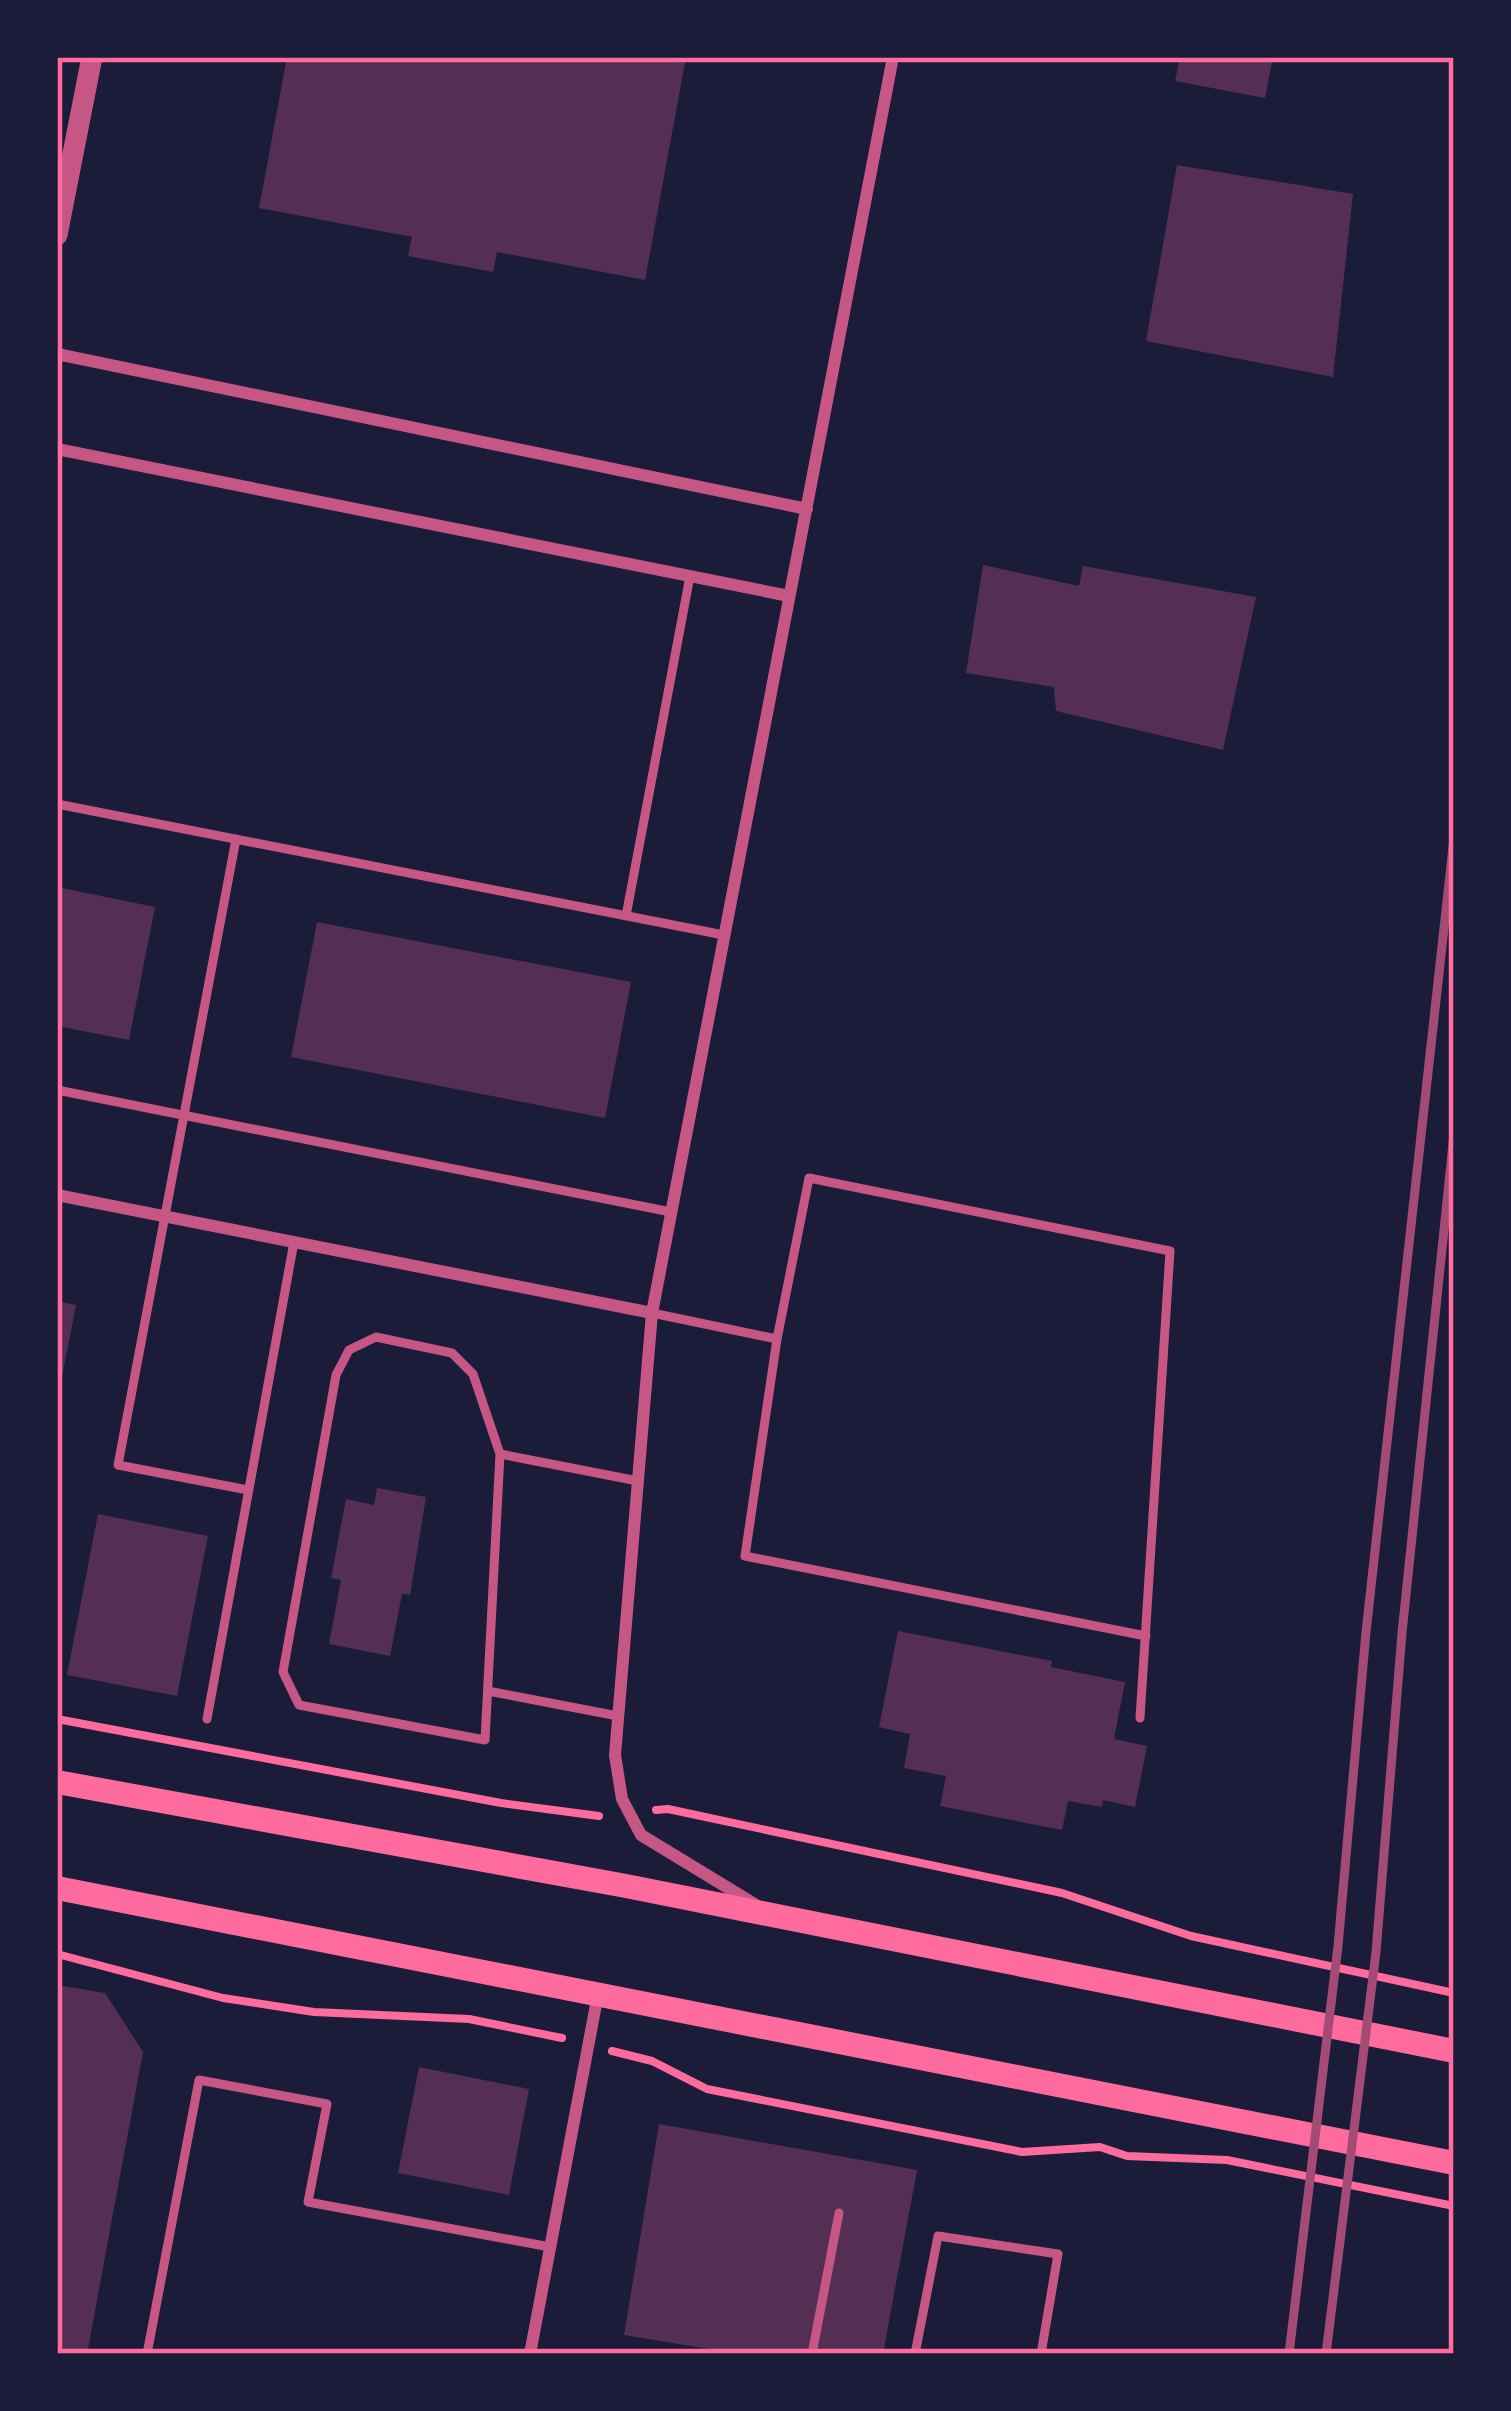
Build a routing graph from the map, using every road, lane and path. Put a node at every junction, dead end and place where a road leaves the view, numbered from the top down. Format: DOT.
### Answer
graph roads {
  1 [pos="92,57"];
  2 [pos="893,57"];
  3 [pos="57,236"];
  4 [pos="57,354"];
  5 [pos="57,449"];
  6 [pos="807,509"];
  7 [pos="690,576"];
  8 [pos="789,596"];
  9 [pos="57,804"];
  10 [pos="236,839"];
  11 [pos="626,916"];
  12 [pos="724,935"];
  13 [pos="57,1090"];
  14 [pos="184,1116"];
  15 [pos="57,1195"];
  16 [pos="671,1212"];
  17 [pos="164,1216"];
  18 [pos="294,1242"];
  19 [pos="652,1312"];
  20 [pos="778,1339"];
  21 [pos="500,1454"];
  22 [pos="638,1481"];
  23 [pos="248,1490"];
  24 [pos="1146,1636"];
  25 [pos="488,1691"];
  26 [pos="618,1716"];
  27 [pos="1140,1718"];
  28 [pos="57,1719"];
  29 [pos="207,1719"];
  30 [pos="57,1782"];
  31 [pos="630,1814"];
  32 [pos="57,1888"];
  33 [pos="781,1919"];
  34 [pos="57,1954"];
  35 [pos="598,1993"];
  36 [pos="1454,1993"];
  37 [pos="589,2045"];
  38 [pos="1454,2051"];
  39 [pos="1454,2163"];
  40 [pos="1454,2206"];
  41 [pos="838,2213"];
  42 [pos="550,2247"];
  43 [pos="147,2354"];
  44 [pos="530,2354"];
  45 [pos="812,2354"];
  46 [pos="915,2354"];
  47 [pos="1041,2354"];
  1 -- 3 [label="street"];
  2 -- 6 [label="street"];
  4 -- 6 [label="street"];
  5 -- 7 [label="street"];
  6 -- 8 [label="street"];
  7 -- 8 [label="street"];
  7 -- 11 [label="lane"];
  8 -- 12 [label="street"];
  9 -- 10 [label="lane"];
  10 -- 11 [label="lane"];
  10 -- 14 [label="lane"];
  11 -- 12 [label="lane"];
  12 -- 16 [label="street"];
  13 -- 14 [label="lane"];
  14 -- 16 [label="lane"];
  14 -- 17 [label="lane"];
  15 -- 17 [label="street"];
  16 -- 19 [label="street"];
  17 -- 18 [label="street"];
  17 -- 23 [label="lane"];
  18 -- 19 [label="street"];
  18 -- 23 [label="lane"];
  19 -- 20 [label="lane"];
  19 -- 22 [label="street"];
  20 -- 24 [label="lane"];
  20 -- 24 [label="lane"];
  21 -- 22 [label="lane"];
  21 -- 25 [label="lane"];
  21 -- 25 [label="lane"];
  22 -- 26 [label="street"];
  23 -- 29 [label="lane"];
  24 -- 27 [label="lane"];
  25 -- 26 [label="lane"];
  26 -- 31 [label="street"];
  28 -- 31 [label="path"];
  30 -- 33 [label="main road"];
  31 -- 33 [label="street"];
  31 -- 36 [label="path"];
  32 -- 35 [label="main road"];
  33 -- 38 [label="main road"];
  34 -- 37 [label="path"];
  35 -- 37 [label="street"];
  35 -- 39 [label="main road"];
  37 -- 40 [label="path"];
  37 -- 42 [label="street"];
  41 -- 45 [label="lane"];
  42 -- 43 [label="lane"];
  42 -- 44 [label="street"];
  46 -- 47 [label="lane"];
}
